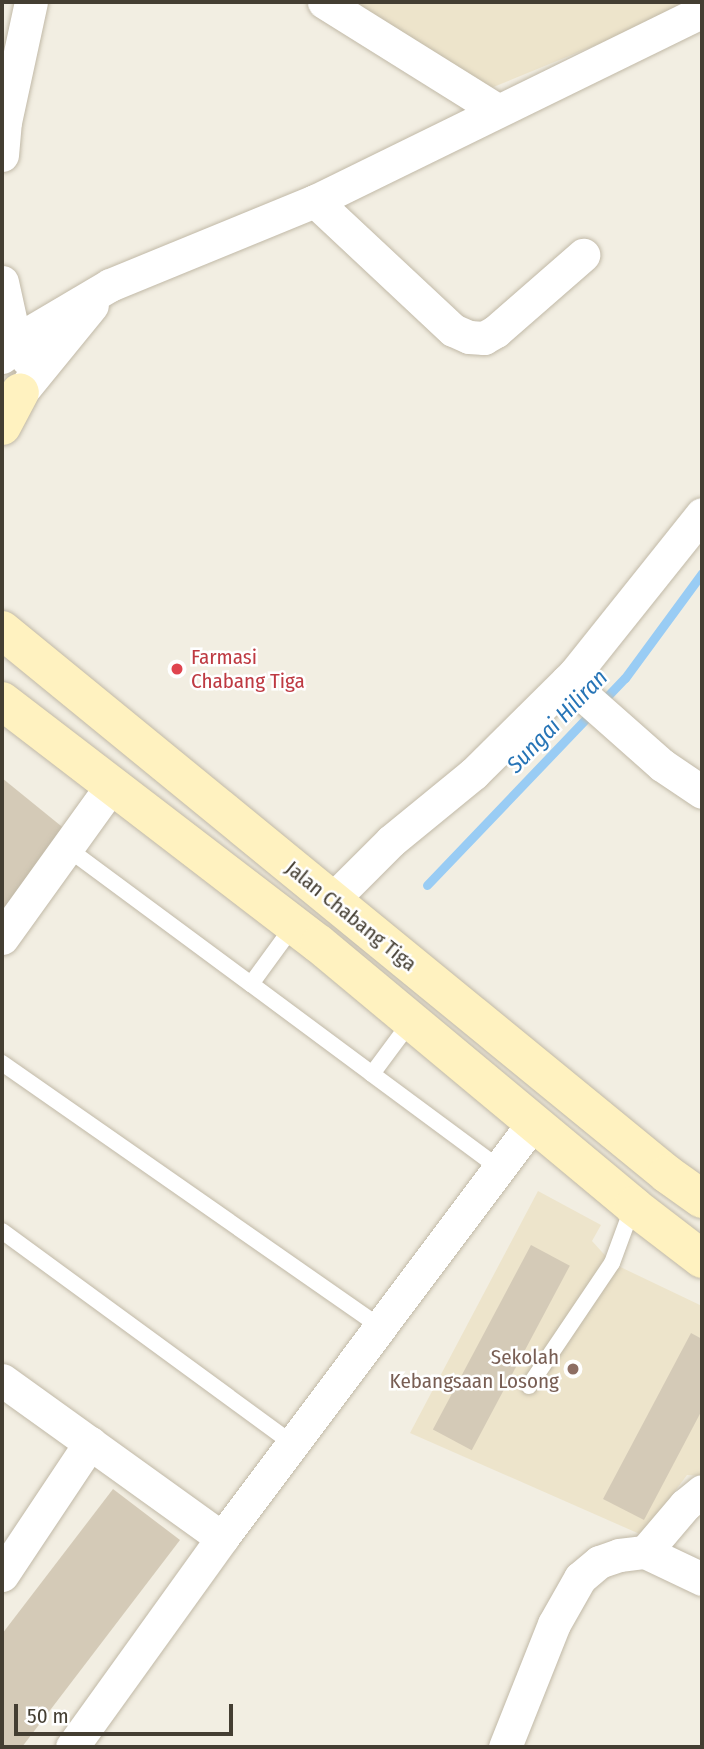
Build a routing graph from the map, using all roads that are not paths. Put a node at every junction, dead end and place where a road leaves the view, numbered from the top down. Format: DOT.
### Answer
graph roads {
  1 [pos="31,2"];
  2 [pos="324,2"];
  3 [pos="702,11"];
  4 [pos="497,110"];
  5 [pos="2,155"];
  6 [pos="315,201"];
  7 [pos="583,255"];
  8 [pos="2,282"];
  9 [pos="110,285"];
  10 [pos="8,349"];
  11 [pos="19,393"];
  12 [pos="2,426"];
  13 [pos="702,514"];
  14 [pos="3,629"];
  15 [pos="567,681"];
  16 [pos="3,702"];
  17 [pos="112,785"];
  18 [pos="702,792"];
  19 [pos="67,848"];
  20 [pos="340,907"];
  21 [pos="307,935"];
  22 [pos="2,938"];
  23 [pos="251,984"];
  24 [pos="407,1015"];
  25 [pos="2,1063"];
  26 [pos="372,1074"];
  27 [pos="533,1123"];
  28 [pos="499,1168"];
  29 [pos="685,1171"];
  30 [pos="702,1199"];
  31 [pos="633,1206"];
  32 [pos="2,1231"];
  33 [pos="702,1259"];
  34 [pos="380,1327"];
  35 [pos="2,1380"];
  36 [pos="529,1386"];
  37 [pos="90,1443"];
  38 [pos="293,1444"];
  39 [pos="702,1491"];
  40 [pos="222,1538"];
  41 [pos="645,1552"];
  42 [pos="2,1575"];
  43 [pos="702,1579"];
  44 [pos="72,1747"];
  45 [pos="505,1747"];
  1 -- 5 [label="street"];
  2 -- 4 [label="street"];
  3 -- 4 [label="street"];
  4 -- 6 [label="street"];
  6 -- 7 [label="street"];
  6 -- 9 [label="street"];
  8 -- 10 [label="street"];
  9 -- 10 [label="street"];
  9 -- 11 [label="street"];
  10 -- 11 [label="street"];
  11 -- 12 [label="main road"];
  13 -- 15 [label="street"];
  14 -- 20 [label="main road, Jalan Chabang Tiga"];
  15 -- 18 [label="street"];
  15 -- 20 [label="street"];
  16 -- 17 [label="main road, Jalan Chabang Tiga"];
  17 -- 19 [label="street"];
  17 -- 21 [label="main road, Jalan Chabang Tiga"];
  19 -- 22 [label="street"];
  19 -- 23 [label="lane"];
  20 -- 29 [label="main road, Jalan Chabang Tiga"];
  21 -- 23 [label="lane"];
  21 -- 24 [label="main road, Jalan Chabang Tiga"];
  23 -- 26 [label="lane"];
  24 -- 26 [label="lane"];
  24 -- 27 [label="main road, Jalan Chabang Tiga"];
  25 -- 34 [label="lane"];
  26 -- 28 [label="lane"];
  27 -- 28 [label="street"];
  27 -- 31 [label="main road, Jalan Chabang Tiga"];
  28 -- 34 [label="street"];
  29 -- 30 [label="main road, Jalan Chabang Tiga"];
  31 -- 33 [label="main road, Jalan Chabang Tiga"];
  31 -- 36 [label="lane"];
  32 -- 38 [label="lane"];
  34 -- 38 [label="street"];
  35 -- 37 [label="street"];
  37 -- 40 [label="street"];
  37 -- 42 [label="street"];
  38 -- 40 [label="street"];
  39 -- 41 [label="street"];
  40 -- 44 [label="street"];
  41 -- 43 [label="street"];
  41 -- 45 [label="street"];
}
